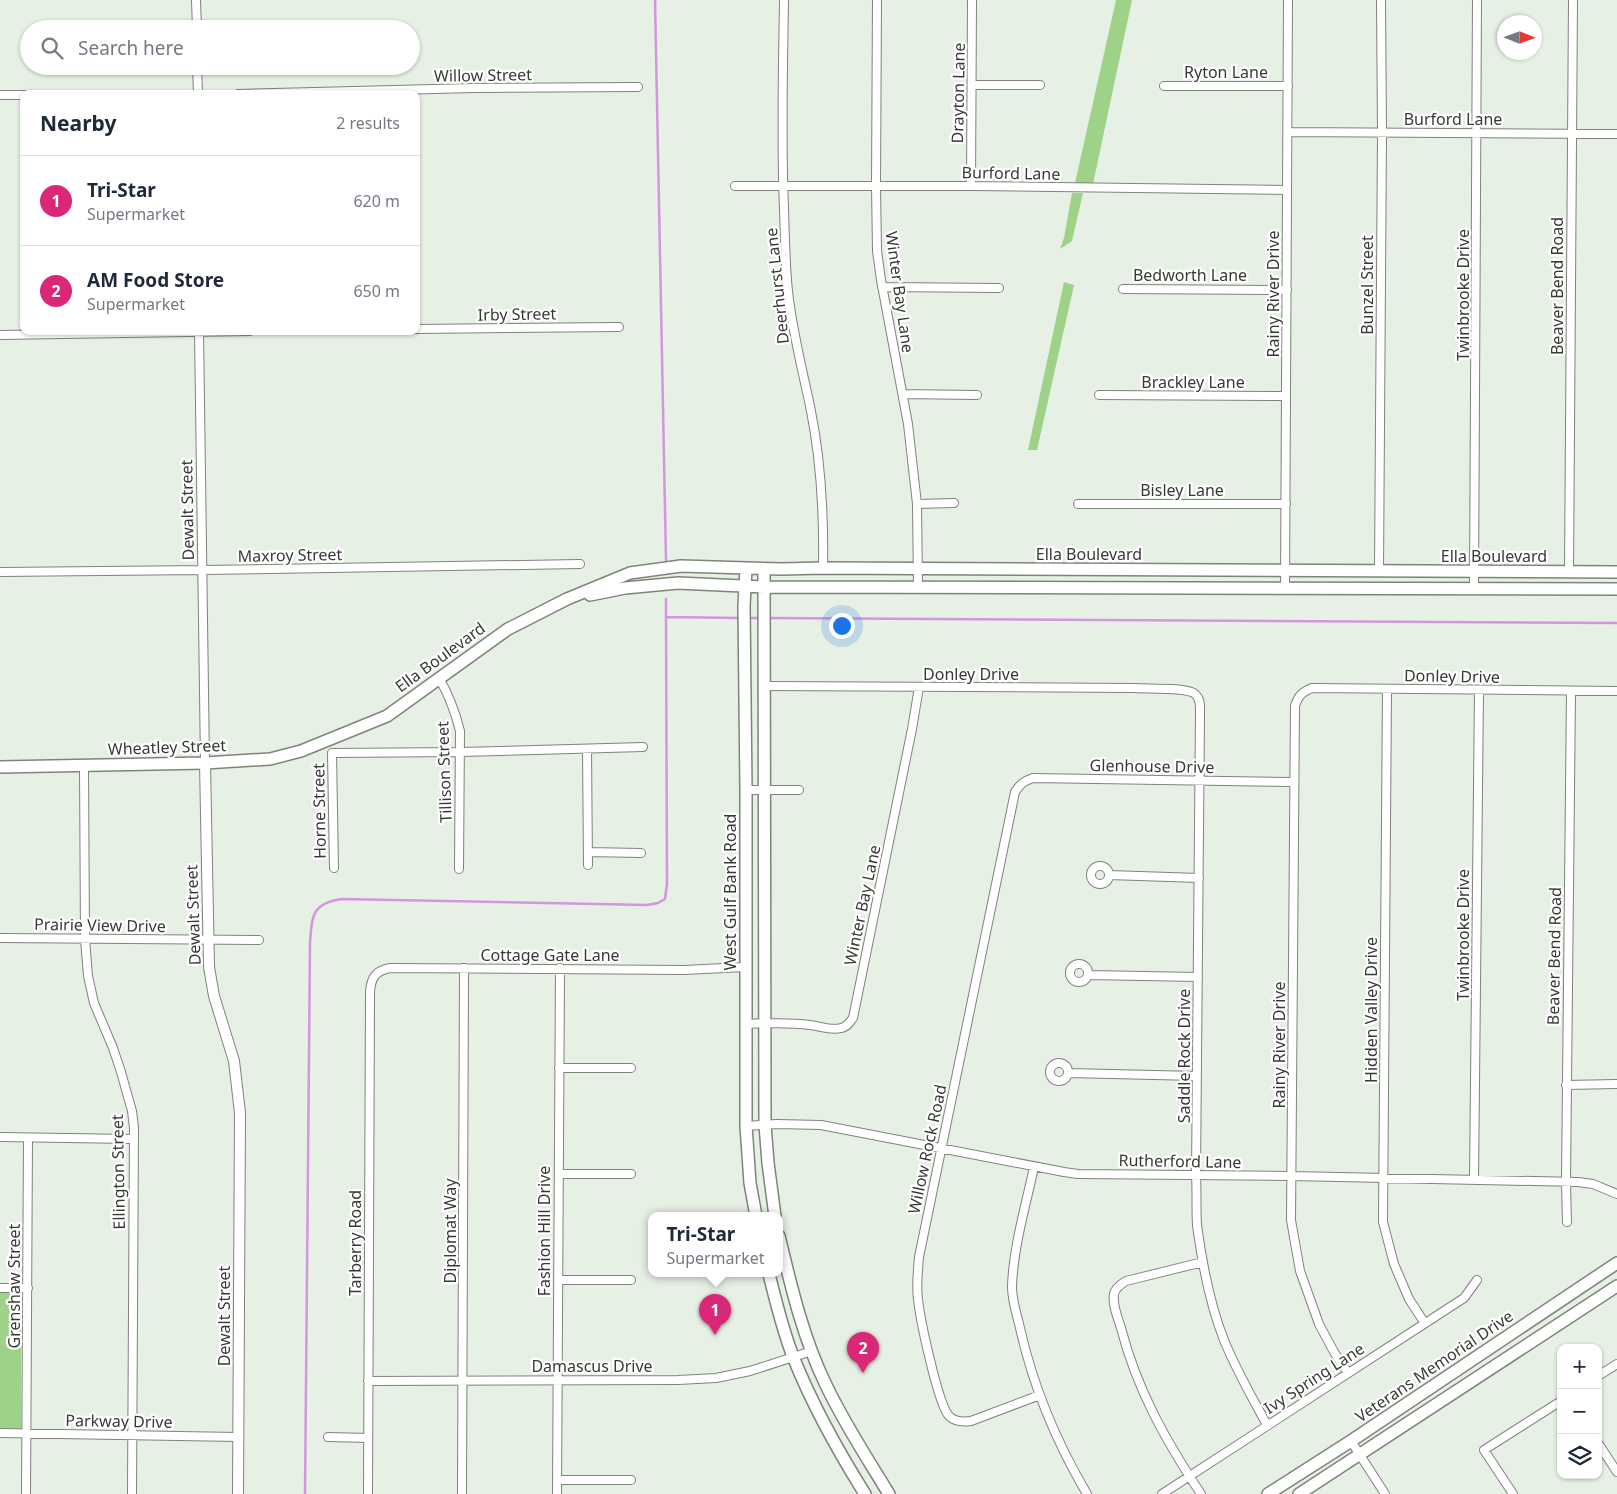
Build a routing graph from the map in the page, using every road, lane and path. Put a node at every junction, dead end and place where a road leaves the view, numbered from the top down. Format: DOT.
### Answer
graph roads {
  1 [pos="196,0"];
  2 [pos="784,0"];
  3 [pos="877,0"];
  4 [pos="972,0"];
  5 [pos="1288,0"];
  6 [pos="1381,0"];
  7 [pos="1477,0"];
  8 [pos="1573,0"];
  9 [pos="196,20"];
  10 [pos="197,75"];
  11 [pos="972,85"];
  12 [pos="1040,85"];
  13 [pos="1164,86"];
  14 [pos="1288,86"];
  15 [pos="638,87"];
  16 [pos="198,90"];
  17 [pos="389,90"];
  18 [pos="0,95"];
  19 [pos="20,95"];
  20 [pos="1288,132"];
  21 [pos="1382,133"];
  22 [pos="1477,133"];
  23 [pos="1572,134"];
  24 [pos="1617,134"];
  25 [pos="735,186"];
  26 [pos="783,186"];
  27 [pos="876,186"];
  28 [pos="971,186"];
  29 [pos="1287,190"];
  30 [pos="882,287"];
  31 [pos="1000,288"];
  32 [pos="1123,289"];
  33 [pos="1287,290"];
  34 [pos="619,327"];
  35 [pos="420,329"];
  36 [pos="20,334"];
  37 [pos="0,335"];
  38 [pos="199,335"];
  39 [pos="902,394"];
  40 [pos="977,395"];
  41 [pos="1100,395"];
  42 [pos="1286,396"];
  43 [pos="954,503"];
  44 [pos="917,504"];
  45 [pos="1078,504"];
  46 [pos="1286,504"];
  47 [pos="580,564"];
  48 [pos="746,568"];
  49 [pos="823,568"];
  50 [pos="764,569"];
  51 [pos="918,569"];
  52 [pos="202,570"];
  53 [pos="1379,571"];
  54 [pos="0,572"];
  55 [pos="1285,572"];
  56 [pos="1474,572"];
  57 [pos="1569,572"];
  58 [pos="1617,572"];
  59 [pos="745,586"];
  60 [pos="918,586"];
  61 [pos="764,587"];
  62 [pos="1285,588"];
  63 [pos="1474,589"];
  64 [pos="1617,589"];
  65 [pos="567,599"];
  66 [pos="439,678"];
  67 [pos="764,686"];
  68 [pos="919,687"];
  69 [pos="1176,689"];
  70 [pos="1387,689"];
  71 [pos="1479,691"];
  72 [pos="1570,691"];
  73 [pos="1617,692"];
  74 [pos="1295,706"];
  75 [pos="332,739"];
  76 [pos="642,747"];
  77 [pos="587,749"];
  78 [pos="460,752"];
  79 [pos="205,763"];
  80 [pos="84,766"];
  81 [pos="0,767"];
  82 [pos="1200,781"];
  83 [pos="1294,782"];
  84 [pos="746,790"];
  85 [pos="764,790"];
  86 [pos="799,790"];
  87 [pos="1015,792"];
  88 [pos="588,852"];
  89 [pos="641,853"];
  90 [pos="588,866"];
  91 [pos="334,868"];
  92 [pos="459,869"];
  93 [pos="1108,875"];
  94 [pos="1200,878"];
  95 [pos="0,938"];
  96 [pos="85,939"];
  97 [pos="208,940"];
  98 [pos="260,940"];
  99 [pos="464,968"];
  100 [pos="560,968"];
  101 [pos="745,968"];
  102 [pos="1088,975"];
  103 [pos="1198,977"];
  104 [pos="370,992"];
  105 [pos="764,1023"];
  106 [pos="746,1024"];
  107 [pos="559,1068"];
  108 [pos="631,1068"];
  109 [pos="1068,1074"];
  110 [pos="1197,1076"];
  111 [pos="1617,1084"];
  112 [pos="1566,1085"];
  113 [pos="765,1125"];
  114 [pos="746,1126"];
  115 [pos="0,1137"];
  116 [pos="28,1138"];
  117 [pos="134,1139"];
  118 [pos="941,1149"];
  119 [pos="1034,1167"];
  120 [pos="559,1174"];
  121 [pos="631,1174"];
  122 [pos="1196,1175"];
  123 [pos="1291,1176"];
  124 [pos="1383,1177"];
  125 [pos="1474,1180"];
  126 [pos="1566,1182"];
  127 [pos="1617,1194"];
  128 [pos="755,1212"];
  129 [pos="774,1212"];
  130 [pos="1567,1222"];
  131 [pos="783,1253"];
  132 [pos="1203,1262"];
  133 [pos="1617,1263"];
  134 [pos="770,1277"];
  135 [pos="558,1280"];
  136 [pos="631,1280"];
  137 [pos="1477,1280"];
  138 [pos="1617,1286"];
  139 [pos="0,1288"];
  140 [pos="28,1288"];
  141 [pos="1424,1322"];
  142 [pos="1502,1340"];
  143 [pos="812,1351"];
  144 [pos="1512,1355"];
  145 [pos="793,1357"];
  146 [pos="1617,1364"];
  147 [pos="1348,1373"];
  148 [pos="1602,1373"];
  149 [pos="558,1379"];
  150 [pos="368,1381"];
  151 [pos="462,1381"];
  152 [pos="1040,1395"];
  153 [pos="1557,1403"];
  154 [pos="1268,1425"];
  155 [pos="0,1434"];
  156 [pos="27,1434"];
  157 [pos="133,1434"];
  158 [pos="238,1437"];
  159 [pos="328,1437"];
  160 [pos="368,1438"];
  161 [pos="1351,1441"];
  162 [pos="1602,1449"];
  163 [pos="1360,1455"];
  164 [pos="1617,1472"];
  165 [pos="1189,1476"];
  166 [pos="557,1480"];
  167 [pos="631,1480"];
  168 [pos="26,1494"];
  169 [pos="132,1494"];
  170 [pos="238,1494"];
  171 [pos="368,1494"];
  172 [pos="462,1494"];
  173 [pos="557,1494"];
  174 [pos="865,1494"];
  175 [pos="889,1494"];
  176 [pos="1087,1494"];
  177 [pos="1162,1494"];
  178 [pos="1201,1494"];
  179 [pos="1268,1494"];
  180 [pos="1299,1494"];
  181 [pos="1385,1494"];
  182 [pos="1513,1494"];
  1 -- 9 [label="street"];
  2 -- 26 [label="street, Deerhurst Lane"];
  3 -- 27 [label="street, Winter Bay Lane"];
  4 -- 11 [label="street, Drayton Lane"];
  5 -- 14 [label="street, Rainy River Drive"];
  6 -- 21 [label="street, Bunzel Street"];
  7 -- 22 [label="street, Twinbrooke Drive"];
  8 -- 23 [label="street, Beaver Bend Road"];
  10 -- 16 [label="street"];
  11 -- 12 [label="street"];
  11 -- 28 [label="street, Drayton Lane"];
  13 -- 14 [label="street, Ryton Lane"];
  14 -- 20 [label="street, Rainy River Drive"];
  15 -- 17 [label="street, Willow Street"];
  18 -- 19 [label="street"];
  20 -- 21 [label="street, Burford Lane"];
  20 -- 29 [label="street, Rainy River Drive"];
  21 -- 22 [label="street, Burford Lane"];
  21 -- 53 [label="street, Bunzel Street"];
  22 -- 23 [label="street, Burford Lane"];
  22 -- 56 [label="street, Twinbrooke Drive"];
  23 -- 24 [label="street, Burford Lane"];
  23 -- 57 [label="street, Beaver Bend Road"];
  25 -- 26 [label="street, Burford Lane"];
  26 -- 27 [label="street, Burford Lane"];
  26 -- 49 [label="street, Deerhurst Lane"];
  27 -- 28 [label="street, Burford Lane"];
  27 -- 30 [label="street, Winter Bay Lane"];
  28 -- 29 [label="street, Burford Lane"];
  29 -- 33 [label="street, Rainy River Drive"];
  30 -- 31 [label="street"];
  30 -- 39 [label="street, Winter Bay Lane"];
  32 -- 33 [label="street, Bedworth Lane"];
  33 -- 42 [label="street, Rainy River Drive"];
  34 -- 35 [label="street, Irby Street"];
  36 -- 37 [label="street"];
  38 -- 52 [label="street, Dewalt Street"];
  39 -- 40 [label="street"];
  39 -- 44 [label="street, Winter Bay Lane"];
  41 -- 42 [label="street, Brackley Lane"];
  42 -- 46 [label="street, Rainy River Drive"];
  43 -- 44 [label="street"];
  44 -- 51 [label="street, Winter Bay Lane"];
  45 -- 46 [label="street, Bisley Lane"];
  46 -- 55 [label="street, Rainy River Drive"];
  47 -- 52 [label="street, Maxroy Street"];
  48 -- 50 [label="main road, Ella Boulevard"];
  48 -- 59 [label="main road, West Gulf Bank Road"];
  48 -- 65 [label="main road, Ella Boulevard"];
  49 -- 50 [label="main road, Ella Boulevard"];
  49 -- 51 [label="main road, Ella Boulevard"];
  50 -- 61 [label="main road"];
  51 -- 55 [label="main road, Ella Boulevard"];
  51 -- 60 [label="street, Winter Bay Lane"];
  52 -- 54 [label="street, Maxroy Street"];
  52 -- 79 [label="street, Dewalt Street"];
  53 -- 55 [label="main road, Ella Boulevard"];
  53 -- 56 [label="main road, Ella Boulevard"];
  55 -- 62 [label="street, Rainy River Drive"];
  56 -- 57 [label="main road, Ella Boulevard"];
  56 -- 63 [label="street, Twinbrooke Drive"];
  57 -- 58 [label="main road, Ella Boulevard"];
  59 -- 61 [label="main road, Ella Boulevard"];
  59 -- 65 [label="main road, Ella Boulevard"];
  59 -- 84 [label="main road, West Gulf Bank Road"];
  60 -- 61 [label="main road, Ella Boulevard"];
  60 -- 62 [label="main road, Ella Boulevard"];
  61 -- 67 [label="main road"];
  62 -- 63 [label="main road, Ella Boulevard"];
  63 -- 64 [label="main road, Ella Boulevard"];
  65 -- 66 [label="main road, Ella Boulevard"];
  66 -- 75 [label="main road, Ella Boulevard"];
  66 -- 78 [label="street, Tillison Street"];
  67 -- 68 [label="street, Donley Drive"];
  67 -- 85 [label="main road"];
  68 -- 69 [label="street, Donley Drive"];
  68 -- 105 [label="street, Winter Bay Lane"];
  69 -- 82 [label="street, Saddle Rock Drive"];
  70 -- 71 [label="street, Donley Drive"];
  70 -- 74 [label="street, Donley Drive"];
  70 -- 124 [label="street, Hidden Valley Drive"];
  71 -- 72 [label="street, Donley Drive"];
  71 -- 125 [label="street, Twinbrooke Drive"];
  72 -- 73 [label="street, Donley Drive"];
  72 -- 112 [label="street, Beaver Bend Road"];
  74 -- 83 [label="street, Rainy River Drive"];
  75 -- 79 [label="main road, Wheatley Street"];
  76 -- 77 [label="street"];
  77 -- 78 [label="street"];
  77 -- 88 [label="street"];
  78 -- 91 [label="street, Horne Street"];
  78 -- 92 [label="street, Tillison Street"];
  79 -- 80 [label="main road, Wheatley Street"];
  79 -- 97 [label="street, Dewalt Street"];
  80 -- 81 [label="main road, Wheatley Street"];
  80 -- 96 [label="street, Ellington Street"];
  82 -- 83 [label="street, Glenhouse Drive"];
  82 -- 87 [label="street, Glenhouse Drive"];
  82 -- 94 [label="street, Saddle Rock Drive"];
  83 -- 123 [label="street, Rainy River Drive"];
  84 -- 85 [label="street"];
  84 -- 101 [label="main road, West Gulf Bank Road"];
  85 -- 86 [label="street"];
  85 -- 105 [label="main road"];
  87 -- 118 [label="street, Willow Rock Road"];
  88 -- 89 [label="street"];
  88 -- 90 [label="street"];
  93 -- 94 [label="street"];
  94 -- 103 [label="street, Saddle Rock Drive"];
  95 -- 96 [label="street, Prairie View Drive"];
  96 -- 97 [label="street, Prairie View Drive"];
  96 -- 117 [label="street, Ellington Street"];
  97 -- 98 [label="street, Prairie View Drive"];
  97 -- 158 [label="street, Dewalt Street"];
  99 -- 100 [label="street, Cottage Gate Lane"];
  99 -- 104 [label="street, Cottage Gate Lane"];
  99 -- 151 [label="street, Diplomat Way"];
  100 -- 101 [label="street, Cottage Gate Lane"];
  100 -- 107 [label="street, Fashion Hill Drive"];
  101 -- 106 [label="main road, West Gulf Bank Road"];
  102 -- 103 [label="street"];
  103 -- 110 [label="street, Saddle Rock Drive"];
  104 -- 150 [label="street, Tarberry Road"];
  105 -- 106 [label="street, Winter Bay Lane"];
  105 -- 113 [label="main road"];
  106 -- 114 [label="main road, West Gulf Bank Road"];
  107 -- 108 [label="street"];
  107 -- 120 [label="street, Fashion Hill Drive"];
  109 -- 110 [label="street"];
  110 -- 122 [label="street, Saddle Rock Drive"];
  111 -- 112 [label="street"];
  112 -- 126 [label="street, Beaver Bend Road"];
  113 -- 114 [label="street, Rutherford Lane"];
  113 -- 118 [label="street, Rutherford Lane"];
  113 -- 129 [label="main road"];
  114 -- 128 [label="main road, West Gulf Bank Road"];
  115 -- 116 [label="street"];
  116 -- 117 [label="street"];
  116 -- 140 [label="street, Grenshaw Street"];
  117 -- 157 [label="street, Ellington Street"];
  118 -- 119 [label="street, Rutherford Lane"];
  118 -- 152 [label="street, Willow Rock Road"];
  119 -- 122 [label="street, Rutherford Lane"];
  119 -- 152 [label="street"];
  120 -- 121 [label="street"];
  120 -- 135 [label="street, Fashion Hill Drive"];
  122 -- 123 [label="street, Rutherford Lane"];
  122 -- 132 [label="street, Saddle Rock Drive"];
  123 -- 124 [label="street, Rutherford Lane"];
  123 -- 147 [label="street, Rainy River Drive"];
  124 -- 125 [label="street, Rutherford Lane"];
  124 -- 141 [label="street, Hidden Valley Drive"];
  125 -- 126 [label="street, Rutherford Lane"];
  126 -- 127 [label="street, Rutherford Lane"];
  126 -- 130 [label="street, Beaver Bend Road"];
  131 -- 143 [label="main road"];
  132 -- 154 [label="street, Saddle Rock Drive"];
  132 -- 165 [label="street"];
  133 -- 142 [label="main road, Veterans Memorial Drive"];
  134 -- 145 [label="main road"];
  135 -- 136 [label="street"];
  135 -- 149 [label="street, Fashion Hill Drive"];
  137 -- 141 [label="street, Ivy Spring Lane"];
  138 -- 144 [label="main road, Veterans Memorial Drive"];
  139 -- 140 [label="street"];
  140 -- 156 [label="street, Grenshaw Street"];
  141 -- 147 [label="street, Ivy Spring Lane"];
  142 -- 144 [label="main road"];
  142 -- 161 [label="main road, Veterans Memorial Drive"];
  143 -- 145 [label="street, Damascus Drive"];
  143 -- 175 [label="main road"];
  144 -- 163 [label="main road, Veterans Memorial Drive"];
  145 -- 149 [label="street, Damascus Drive"];
  145 -- 174 [label="main road"];
  146 -- 148 [label="street"];
  147 -- 154 [label="street, Ivy Spring Lane"];
  149 -- 151 [label="street, Damascus Drive"];
  149 -- 166 [label="street, Fashion Hill Drive"];
  150 -- 151 [label="street, Damascus Drive"];
  150 -- 160 [label="street, Tarberry Road"];
  151 -- 172 [label="street, Diplomat Way"];
  152 -- 176 [label="street"];
  153 -- 182 [label="street"];
  154 -- 165 [label="street, Ivy Spring Lane"];
  155 -- 156 [label="street, Parkway Drive"];
  156 -- 157 [label="street, Parkway Drive"];
  156 -- 168 [label="street, Grenshaw Street"];
  157 -- 158 [label="street, Parkway Drive"];
  157 -- 169 [label="street, Ellington Street"];
  158 -- 170 [label="street, Dewalt Street"];
  159 -- 160 [label="street"];
  160 -- 171 [label="street, Tarberry Road"];
  161 -- 163 [label="street"];
  161 -- 179 [label="main road, Veterans Memorial Drive"];
  162 -- 164 [label="street"];
  163 -- 180 [label="main road, Veterans Memorial Drive"];
  163 -- 181 [label="street"];
  165 -- 177 [label="street, Ivy Spring Lane"];
  165 -- 178 [label="street"];
  166 -- 167 [label="street"];
  166 -- 173 [label="street, Fashion Hill Drive"];
}
